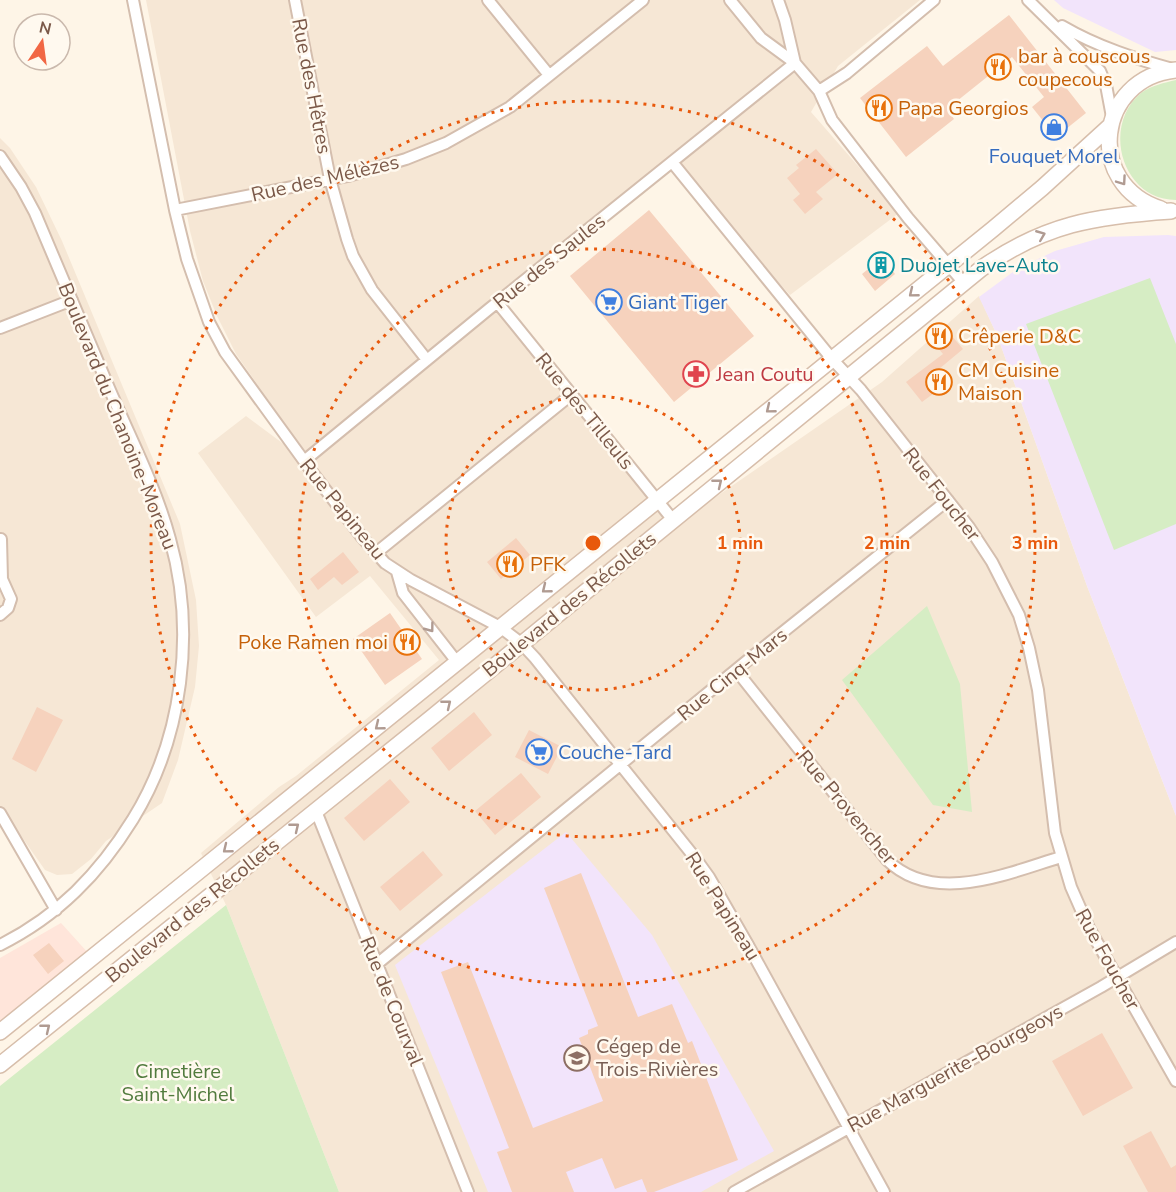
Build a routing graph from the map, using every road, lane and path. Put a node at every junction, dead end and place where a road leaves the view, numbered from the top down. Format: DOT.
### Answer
graph roads {
  1 [pos="133,0"];
  2 [pos="295,0"];
  3 [pos="488,0"];
  4 [pos="643,0"];
  5 [pos="730,0"];
  6 [pos="777,0"];
  7 [pos="934,0"];
  8 [pos="1028,0"];
  9 [pos="1050,19"];
  10 [pos="795,63"];
  11 [pos="1176,70"];
  12 [pos="549,75"];
  13 [pos="819,91"];
  14 [pos="1111,122"];
  15 [pos="0,156"];
  16 [pos="672,162"];
  17 [pos="330,179"];
  18 [pos="175,210"];
  19 [pos="1173,211"];
  20 [pos="948,264"];
  21 [pos="964,283"];
  22 [pos="72,300"];
  23 [pos="497,302"];
  24 [pos="0,328"];
  25 [pos="832,359"];
  26 [pos="427,360"];
  27 [pos="849,377"];
  28 [pos="572,394"];
  29 [pos="304,461"];
  30 [pos="657,500"];
  31 [pos="948,500"];
  32 [pos="673,520"];
  33 [pos="1,539"];
  34 [pos="376,553"];
  35 [pos="398,572"];
  36 [pos="0,615"];
  37 [pos="500,627"];
  38 [pos="521,643"];
  39 [pos="457,663"];
  40 [pos="736,670"];
  41 [pos="621,765"];
  42 [pos="316,811"];
  43 [pos="0,813"];
  44 [pos="1061,857"];
  45 [pos="56,910"];
  46 [pos="1176,942"];
  47 [pos="0,945"];
  48 [pos="377,964"];
  49 [pos="1118,977"];
  50 [pos="0,1032"];
  51 [pos="0,1065"];
  52 [pos="1176,1081"];
  53 [pos="848,1127"];
  54 [pos="468,1192"];
  55 [pos="734,1192"];
  56 [pos="884,1192"];
  1 -- 18 [label="street, Rue Papineau"];
  2 -- 17 [label="street, Rue des Hêtres"];
  3 -- 12 [label="street"];
  4 -- 12 [label="street, Rue des Mélèzes"];
  5 -- 10 [label="street"];
  6 -- 10 [label="street"];
  7 -- 13 [label="street"];
  8 -- 9 [label="street"];
  9 -- 11 [label="street"];
  9 -- 14 [label="street"];
  10 -- 13 [label="street"];
  10 -- 16 [label="street, Rue des Saules"];
  11 -- 14 [label="main road, Boulevard des Récollets"];
  12 -- 17 [label="street, Rue des Mélèzes"];
  13 -- 20 [label="street"];
  14 -- 19 [label="main road, one-way"];
  14 -- 20 [label="main road, Boulevard des Récollets"];
  15 -- 22 [label="street, Boulevard du Chanoine-Moreau"];
  16 -- 23 [label="street, Rue des Saules"];
  16 -- 25 [label="street, Rue Foucher"];
  17 -- 18 [label="street, Rue des Mélèzes"];
  17 -- 26 [label="street, Rue des Hêtres"];
  18 -- 29 [label="street, Rue Papineau"];
  21 -- 19 [label="main road, Boulevard des Récollets, one-way"];
  20 -- 21 [label="street"];
  20 -- 25 [label="main road, Boulevard des Récollets, one-way"];
  21 -- 27 [label="main road, Boulevard des Récollets"];
  22 -- 24 [label="street"];
  22 -- 45 [label="street, Boulevard du Chanoine-Moreau"];
  23 -- 26 [label="street, Rue des Saules"];
  23 -- 28 [label="street, Rue des Tilleuls"];
  25 -- 27 [label="street, Rue Foucher"];
  25 -- 30 [label="main road, Boulevard des Récollets, one-way"];
  26 -- 29 [label="street, Rue des Saules"];
  27 -- 31 [label="street, Rue Foucher"];
  32 -- 27 [label="main road, Boulevard des Récollets, one-way"];
  28 -- 30 [label="street, Rue des Tilleuls"];
  28 -- 34 [label="street"];
  29 -- 34 [label="street, Rue Papineau"];
  30 -- 32 [label="street, Rue des Tilleuls"];
  30 -- 37 [label="main road, Boulevard des Récollets, one-way"];
  31 -- 40 [label="street, Rue Cinq-Mars"];
  31 -- 44 [label="street, Rue Foucher"];
  32 -- 38 [label="main road, Boulevard des Récollets"];
  33 -- 36 [label="street"];
  34 -- 35 [label="street, Rue Papineau"];
  35 -- 37 [label="street, Rue Papineau"];
  35 -- 39 [label="street, one-way"];
  37 -- 38 [label="street, Rue Papineau"];
  37 -- 39 [label="main road, Boulevard des Récollets"];
  38 -- 41 [label="street, Rue Papineau"];
  42 -- 38 [label="main road, Boulevard des Récollets, one-way"];
  39 -- 50 [label="main road, Boulevard des Récollets, one-way"];
  40 -- 41 [label="street, Rue Cinq-Mars"];
  40 -- 44 [label="street, Rue Provencher"];
  41 -- 48 [label="street, Rue Cinq-Mars"];
  41 -- 53 [label="street, Rue Papineau"];
  42 -- 48 [label="street, Rue de Courval"];
  51 -- 42 [label="main road, Boulevard des Récollets, one-way"];
  43 -- 45 [label="street"];
  44 -- 49 [label="street, Rue Foucher"];
  45 -- 47 [label="street, Boulevard du Chanoine-Moreau"];
  46 -- 49 [label="street, Rue Marguerite-Bourgeoys"];
  48 -- 54 [label="street, Rue de Courval"];
  49 -- 52 [label="street, Rue Foucher"];
  49 -- 53 [label="street, Rue Marguerite-Bourgeoys"];
  53 -- 55 [label="street, Rue Marguerite-Bourgeoys"];
  53 -- 56 [label="street, Rue Papineau"];
}
